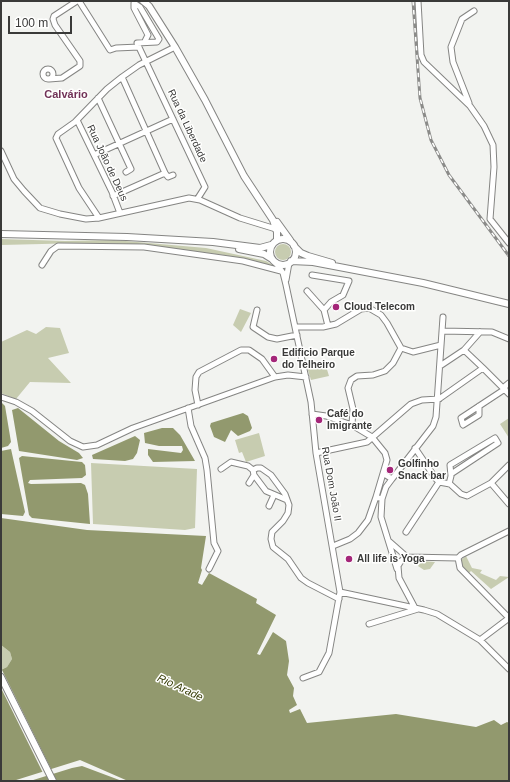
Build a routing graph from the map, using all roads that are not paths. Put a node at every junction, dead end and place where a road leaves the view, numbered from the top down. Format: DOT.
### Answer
graph roads {
  1 [pos="78,1"];
  2 [pos="143,1"];
  3 [pos="147,1"];
  4 [pos="418,1"];
  5 [pos="474,11"];
  6 [pos="160,23"];
  7 [pos="145,41"];
  8 [pos="139,47"];
  9 [pos="175,47"];
  10 [pos="147,61"];
  11 [pos="53,74"];
  12 [pos="122,77"];
  13 [pos="62,78"];
  14 [pos="49,79"];
  15 [pos="98,98"];
  16 [pos="470,106"];
  17 [pos="173,119"];
  18 [pos="78,120"];
  19 [pos="147,131"];
  20 [pos="119,144"];
  21 [pos="1,151"];
  22 [pos="94,155"];
  23 [pos="126,172"];
  24 [pos="165,173"];
  25 [pos="173,175"];
  26 [pos="113,196"];
  27 [pos="199,199"];
  28 [pos="265,206"];
  29 [pos="120,213"];
  30 [pos="99,218"];
  31 [pos="279,230"];
  32 [pos="1,234"];
  33 [pos="277,240"];
  34 [pos="180,241"];
  35 [pos="509,243"];
  36 [pos="292,244"];
  37 [pos="271,245"];
  38 [pos="274,261"];
  39 [pos="290,262"];
  40 [pos="42,265"];
  41 [pos="281,271"];
  42 [pos="312,274"];
  43 [pos="374,274"];
  44 [pos="286,285"];
  45 [pos="307,291"];
  46 [pos="509,304"];
  47 [pos="257,310"];
  48 [pos="324,310"];
  49 [pos="443,317"];
  50 [pos="328,326"];
  51 [pos="295,327"];
  52 [pos="442,331"];
  53 [pos="480,332"];
  54 [pos="296,336"];
  55 [pos="509,339"];
  56 [pos="441,345"];
  57 [pos="401,348"];
  58 [pos="464,350"];
  59 [pos="440,366"];
  60 [pos="483,368"];
  61 [pos="275,377"];
  62 [pos="306,377"];
  63 [pos="509,384"];
  64 [pos="504,388"];
  65 [pos="509,394"];
  66 [pos="1,397"];
  67 [pos="439,399"];
  68 [pos="198,405"];
  69 [pos="479,406"];
  70 [pos="188,408"];
  71 [pos="312,414"];
  72 [pos="352,425"];
  73 [pos="372,437"];
  74 [pos="416,448"];
  75 [pos="316,453"];
  76 [pos="509,465"];
  77 [pos="221,469"];
  78 [pos="252,471"];
  79 [pos="245,472"];
  80 [pos="384,474"];
  81 [pos="451,474"];
  82 [pos="392,479"];
  83 [pos="249,482"];
  84 [pos="439,482"];
  85 [pos="491,483"];
  86 [pos="449,484"];
  87 [pos="274,495"];
  88 [pos="379,498"];
  89 [pos="287,500"];
  90 [pos="509,504"];
  91 [pos="269,506"];
  92 [pos="509,531"];
  93 [pos="406,532"];
  94 [pos="389,542"];
  95 [pos="333,546"];
  96 [pos="407,557"];
  97 [pos="458,558"];
  98 [pos="209,569"];
  99 [pos="397,571"];
  100 [pos="340,592"];
  101 [pos="339,599"];
  102 [pos="417,608"];
  103 [pos="509,618"];
  104 [pos="369,624"];
  105 [pos="480,640"];
  106 [pos="509,669"];
  107 [pos="1,676"];
  108 [pos="303,678"];
  109 [pos="53,781"];
  1 -- 8 [label="street"];
  1 -- 13 [label="street"];
  2 -- 6 [label="main road"];
  3 -- 6 [label="main road"];
  4 -- 16 [label="street"];
  5 -- 16 [label="street"];
  6 -- 9 [label="main road"];
  7 -- 7 [label="street"];
  7 -- 8 [label="street"];
  8 -- 10 [label="street, Rua da Liberdade"];
  9 -- 10 [label="street"];
  9 -- 28 [label="main road"];
  10 -- 12 [label="street"];
  10 -- 17 [label="street, Rua da Liberdade"];
  11 -- 13 [label="street"];
  11 -- 14 [label="street"];
  11 -- 14 [label="street"];
  12 -- 15 [label="street"];
  12 -- 19 [label="street"];
  13 -- 14 [label="street"];
  15 -- 18 [label="street"];
  15 -- 20 [label="street"];
  16 -- 35 [label="street"];
  17 -- 19 [label="street"];
  17 -- 27 [label="street, Rua da Liberdade"];
  18 -- 22 [label="street, Rua João de Deus"];
  18 -- 30 [label="street"];
  19 -- 20 [label="street"];
  19 -- 24 [label="street"];
  20 -- 22 [label="street"];
  20 -- 23 [label="street"];
  21 -- 30 [label="street"];
  22 -- 26 [label="street, Rua João de Deus"];
  24 -- 25 [label="street"];
  24 -- 26 [label="street"];
  26 -- 29 [label="street, Rua João de Deus"];
  27 -- 29 [label="street"];
  27 -- 31 [label="street"];
  28 -- 31 [label="main road"];
  28 -- 31 [label="main road"];
  29 -- 30 [label="street"];
  31 -- 33 [label="main road"];
  31 -- 36 [label="main road"];
  32 -- 34 [label="main road"];
  33 -- 36 [label="main road"];
  33 -- 37 [label="main road"];
  34 -- 37 [label="main road"];
  34 -- 38 [label="main road"];
  36 -- 39 [label="main road"];
  36 -- 43 [label="main road"];
  37 -- 38 [label="main road"];
  38 -- 39 [label="main road"];
  38 -- 41 [label="street"];
  39 -- 43 [label="main road"];
  39 -- 44 [label="street"];
  40 -- 41 [label="street"];
  41 -- 44 [label="street"];
  42 -- 48 [label="street"];
  43 -- 46 [label="main road"];
  44 -- 51 [label="street, Rua Dom João II"];
  45 -- 48 [label="street"];
  47 -- 54 [label="street"];
  48 -- 50 [label="street"];
  49 -- 52 [label="street"];
  50 -- 51 [label="street"];
  50 -- 57 [label="street"];
  51 -- 54 [label="street, Rua Dom João II"];
  52 -- 53 [label="street"];
  52 -- 56 [label="street"];
  53 -- 55 [label="street"];
  53 -- 58 [label="street"];
  54 -- 62 [label="street, Rua Dom João II"];
  56 -- 57 [label="street"];
  56 -- 59 [label="street"];
  57 -- 72 [label="street"];
  58 -- 59 [label="street"];
  58 -- 60 [label="street"];
  59 -- 67 [label="street"];
  60 -- 64 [label="street"];
  60 -- 67 [label="street"];
  61 -- 62 [label="street"];
  61 -- 68 [label="street"];
  61 -- 68 [label="street"];
  62 -- 71 [label="street, Rua Dom João II"];
  63 -- 64 [label="street"];
  64 -- 65 [label="street"];
  64 -- 69 [label="street"];
  66 -- 70 [label="street"];
  67 -- 73 [label="street"];
  67 -- 74 [label="street"];
  68 -- 70 [label="street"];
  70 -- 98 [label="street"];
  71 -- 72 [label="street"];
  71 -- 75 [label="street, Rua Dom João II"];
  72 -- 73 [label="street"];
  73 -- 75 [label="street"];
  73 -- 80 [label="street"];
  74 -- 82 [label="street"];
  74 -- 84 [label="street"];
  75 -- 95 [label="street, Rua Dom João II"];
  76 -- 85 [label="street"];
  77 -- 78 [label="street"];
  78 -- 79 [label="street"];
  78 -- 83 [label="street"];
  78 -- 87 [label="street"];
  78 -- 89 [label="street"];
  80 -- 82 [label="street"];
  80 -- 88 [label="street"];
  81 -- 81 [label="street"];
  81 -- 86 [label="street"];
  82 -- 88 [label="street"];
  84 -- 86 [label="street"];
  84 -- 93 [label="street"];
  85 -- 86 [label="street"];
  85 -- 90 [label="street"];
  87 -- 89 [label="street"];
  87 -- 91 [label="street"];
  88 -- 94 [label="street"];
  88 -- 95 [label="street"];
  89 -- 101 [label="street"];
  92 -- 97 [label="street"];
  94 -- 96 [label="street"];
  94 -- 99 [label="street"];
  95 -- 100 [label="street, Rua Dom João II"];
  96 -- 97 [label="street"];
  96 -- 99 [label="street"];
  97 -- 103 [label="street"];
  99 -- 102 [label="street"];
  100 -- 101 [label="street, Rua Dom João II"];
  100 -- 102 [label="street"];
  101 -- 108 [label="street, Rua Dom João II"];
  102 -- 104 [label="street"];
  102 -- 105 [label="street"];
  103 -- 105 [label="street"];
  105 -- 106 [label="street"];
  107 -- 109 [label="main road"];
}
